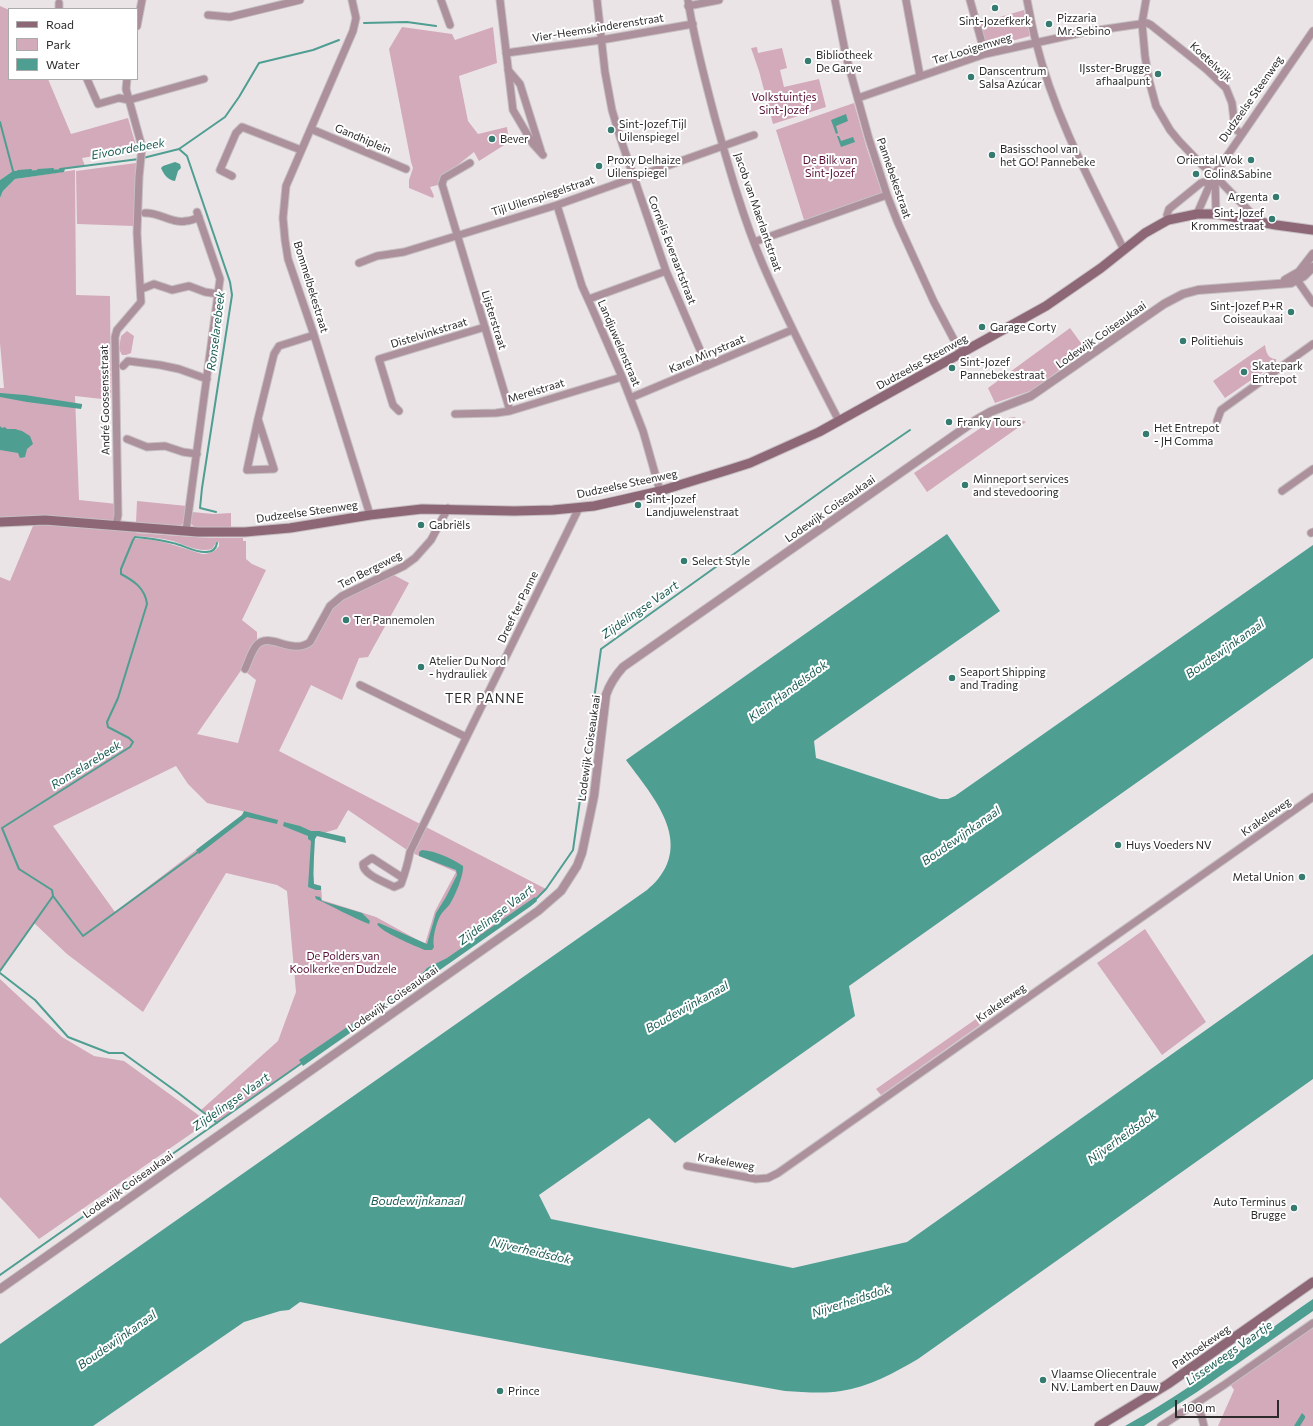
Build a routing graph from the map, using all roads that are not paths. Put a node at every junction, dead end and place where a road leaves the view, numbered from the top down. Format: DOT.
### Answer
graph roads {
  1 [pos="142,0"];
  2 [pos="300,0"];
  3 [pos="352,0"];
  4 [pos="440,0"];
  5 [pos="500,0"];
  6 [pos="597,0"];
  7 [pos="719,0"];
  8 [pos="835,0"];
  9 [pos="906,0"];
  10 [pos="970,0"];
  11 [pos="1027,0"];
  12 [pos="1146,0"];
  13 [pos="688,3"];
  14 [pos="208,15"];
  15 [pos="138,21"];
  16 [pos="1142,23"];
  17 [pos="693,24"];
  18 [pos="450,25"];
  19 [pos="1313,31"];
  20 [pos="601,40"];
  21 [pos="1036,42"];
  22 [pos="506,53"];
  23 [pos="984,54"];
  24 [pos="508,70"];
  25 [pos="920,76"];
  26 [pos="204,79"];
  27 [pos="87,80"];
  28 [pos="128,80"];
  29 [pos="858,98"];
  30 [pos="129,100"];
  31 [pos="311,129"];
  32 [pos="1242,134"];
  33 [pos="754,135"];
  34 [pos="723,146"];
  35 [pos="301,150"];
  36 [pos="470,163"];
  37 [pos="406,169"];
  38 [pos="1214,175"];
  39 [pos="232,176"];
  40 [pos="633,177"];
  41 [pos="1212,183"];
  42 [pos="887,195"];
  43 [pos="557,205"];
  44 [pos="144,213"];
  45 [pos="1198,214"];
  46 [pos="1216,214"];
  47 [pos="1168,220"];
  48 [pos="1255,221"];
  49 [pos="1313,230"];
  50 [pos="456,235"];
  51 [pos="754,242"];
  52 [pos="1124,250"];
  53 [pos="1313,254"];
  54 [pos="359,263"];
  55 [pos="1313,267"];
  56 [pos="666,271"];
  57 [pos="1296,278"];
  58 [pos="144,288"];
  59 [pos="218,294"];
  60 [pos="589,299"];
  61 [pos="1313,303"];
  62 [pos="485,327"];
  63 [pos="792,330"];
  64 [pos="314,335"];
  65 [pos="1313,344"];
  66 [pos="961,353"];
  67 [pos="123,366"];
  68 [pos="707,366"];
  69 [pos="622,377"];
  70 [pos="207,379"];
  71 [pos="630,398"];
  72 [pos="399,411"];
  73 [pos="510,411"];
  74 [pos="455,414"];
  75 [pos="258,419"];
  76 [pos="839,420"];
  77 [pos="1217,420"];
  78 [pos="127,440"];
  79 [pos="196,454"];
  80 [pos="1313,469"];
  81 [pos="1282,490"];
  82 [pos="660,491"];
  83 [pos="448,508"];
  84 [pos="579,508"];
  85 [pos="370,515"];
  86 [pos="0,522"];
  87 [pos="116,525"];
  88 [pos="186,531"];
  89 [pos="245,669"];
  90 [pos="360,685"];
  91 [pos="466,737"];
  92 [pos="1313,797"];
  93 [pos="403,878"];
  94 [pos="687,1166"];
  95 [pos="1313,1282"];
  96 [pos="0,1289"];
  97 [pos="1313,1323"];
  98 [pos="1195,1405"];
  99 [pos="1099,1426"];
  100 [pos="1161,1426"];
  101 [pos="1204,1426"];
  1 -- 15 [label="street"];
  2 -- 14 [label="street"];
  3 -- 31 [label="street, Bommelbekestraat"];
  4 -- 18 [label="street"];
  5 -- 22 [label="street"];
  6 -- 20 [label="street, Cornelis Everaartstraat"];
  7 -- 13 [label="street"];
  8 -- 29 [label="street, Pannebekestraat"];
  9 -- 25 [label="street"];
  10 -- 23 [label="street"];
  11 -- 21 [label="street"];
  12 -- 16 [label="street"];
  13 -- 17 [label="street, Jacob van Maerlantstraat"];
  16 -- 21 [label="street, Ter Looigemweg"];
  16 -- 32 [label="street, Koetelwijk"];
  16 -- 38 [label="street"];
  17 -- 20 [label="street, Vier-Heemskinderenstraat"];
  17 -- 34 [label="street, Jacob van Maerlantstraat"];
  19 -- 32 [label="street, Dudzeelse Steenweg"];
  20 -- 22 [label="street, Vier-Heemskinderenstraat"];
  20 -- 40 [label="street, Cornelis Everaartstraat"];
  21 -- 23 [label="street, Ter Looigemweg"];
  21 -- 52 [label="street"];
  22 -- 24 [label="street"];
  23 -- 25 [label="street, Ter Looigemweg"];
  24 -- 24 [label="street"];
  25 -- 29 [label="street, Ter Looigemweg"];
  26 -- 30 [label="street"];
  27 -- 30 [label="street"];
  28 -- 30 [label="street, André Goossensstraat"];
  29 -- 42 [label="street, Pannebekestraat"];
  30 -- 87 [label="street, André Goossensstraat"];
  31 -- 35 [label="street, Bommelbekestraat"];
  31 -- 37 [label="street, Gandhiplein"];
  32 -- 38 [label="street, Dudzeelse Steenweg"];
  33 -- 34 [label="street, Tijl Uilenspiegelstraat"];
  34 -- 40 [label="street, Tijl Uilenspiegelstraat"];
  34 -- 51 [label="street, Jacob van Maerlantstraat"];
  35 -- 39 [label="street"];
  35 -- 64 [label="street, Bommelbekestraat"];
  36 -- 50 [label="street"];
  38 -- 41 [label="street, Dudzeelse Steenweg"];
  38 -- 46 [label="street"];
  38 -- 48 [label="street"];
  40 -- 43 [label="street, Tijl Uilenspiegelstraat"];
  40 -- 56 [label="street, Cornelis Everaartstraat"];
  41 -- 45 [label="street, Dudzeelse Steenweg"];
  41 -- 47 [label="street"];
  42 -- 51 [label="street"];
  42 -- 66 [label="street, Pannebekestraat"];
  43 -- 50 [label="street, Tijl Uilenspiegelstraat"];
  43 -- 60 [label="street, Landjuwelenstraat"];
  44 -- 59 [label="street"];
  45 -- 46 [label="main road, Dudzeelse Steenweg"];
  45 -- 47 [label="main road, Dudzeelse Steenweg"];
  46 -- 48 [label="main road, Dudzeelse Steenweg"];
  47 -- 52 [label="main road, Dudzeelse Steenweg"];
  48 -- 49 [label="main road, Dudzeelse Steenweg"];
  50 -- 54 [label="street, Tijl Uilenspiegelstraat"];
  50 -- 62 [label="street, Lijsterstraat"];
  51 -- 63 [label="street, Jacob van Maerlantstraat"];
  52 -- 66 [label="main road, Dudzeelse Steenweg"];
  53 -- 57 [label="street"];
  55 -- 57 [label="street, Lodewijk Coiseaukaai"];
  56 -- 60 [label="street"];
  56 -- 68 [label="street, Cornelis Everaartstraat"];
  57 -- 61 [label="street"];
  57 -- 96 [label="street, Lodewijk Coiseaukaai"];
  58 -- 59 [label="street"];
  59 -- 70 [label="street"];
  60 -- 69 [label="street, Landjuwelenstraat"];
  62 -- 72 [label="street, Distelvinkstraat"];
  62 -- 73 [label="street, Lijsterstraat"];
  63 -- 68 [label="street, Karel Mirystraat"];
  63 -- 76 [label="street, Jacob van Maerlantstraat"];
  64 -- 75 [label="street"];
  64 -- 85 [label="street, Bommelbekestraat"];
  65 -- 77 [label="street"];
  66 -- 76 [label="main road, Dudzeelse Steenweg"];
  67 -- 70 [label="street, André Goossensstraat"];
  68 -- 71 [label="street, Karel Mirystraat"];
  69 -- 71 [label="street, Landjuwelenstraat"];
  69 -- 73 [label="street, Merelstraat"];
  70 -- 79 [label="street"];
  71 -- 82 [label="street, Landjuwelenstraat"];
  73 -- 74 [label="street, Merelstraat"];
  75 -- 75 [label="street"];
  76 -- 82 [label="main road, Dudzeelse Steenweg"];
  78 -- 79 [label="street, André Goossensstraat"];
  79 -- 88 [label="street"];
  80 -- 81 [label="street"];
  82 -- 84 [label="main road, Dudzeelse Steenweg"];
  83 -- 84 [label="main road, Dudzeelse Steenweg"];
  83 -- 85 [label="main road, Dudzeelse Steenweg"];
  83 -- 89 [label="street, Ten Bergeweg"];
  84 -- 91 [label="street, Dreef ter Panne"];
  85 -- 88 [label="main road, Dudzeelse Steenweg"];
  86 -- 87 [label="main road, Dudzeelse Steenweg"];
  87 -- 88 [label="main road, Dudzeelse Steenweg"];
  90 -- 91 [label="street"];
  91 -- 93 [label="street, Dreef ter Panne"];
  92 -- 94 [label="street, Krakeleweg"];
  93 -- 93 [label="street"];
  95 -- 99 [label="main road, Pathoekeweg"];
  97 -- 98 [label="street"];
  98 -- 100 [label="street"];
  98 -- 101 [label="street"];
}
